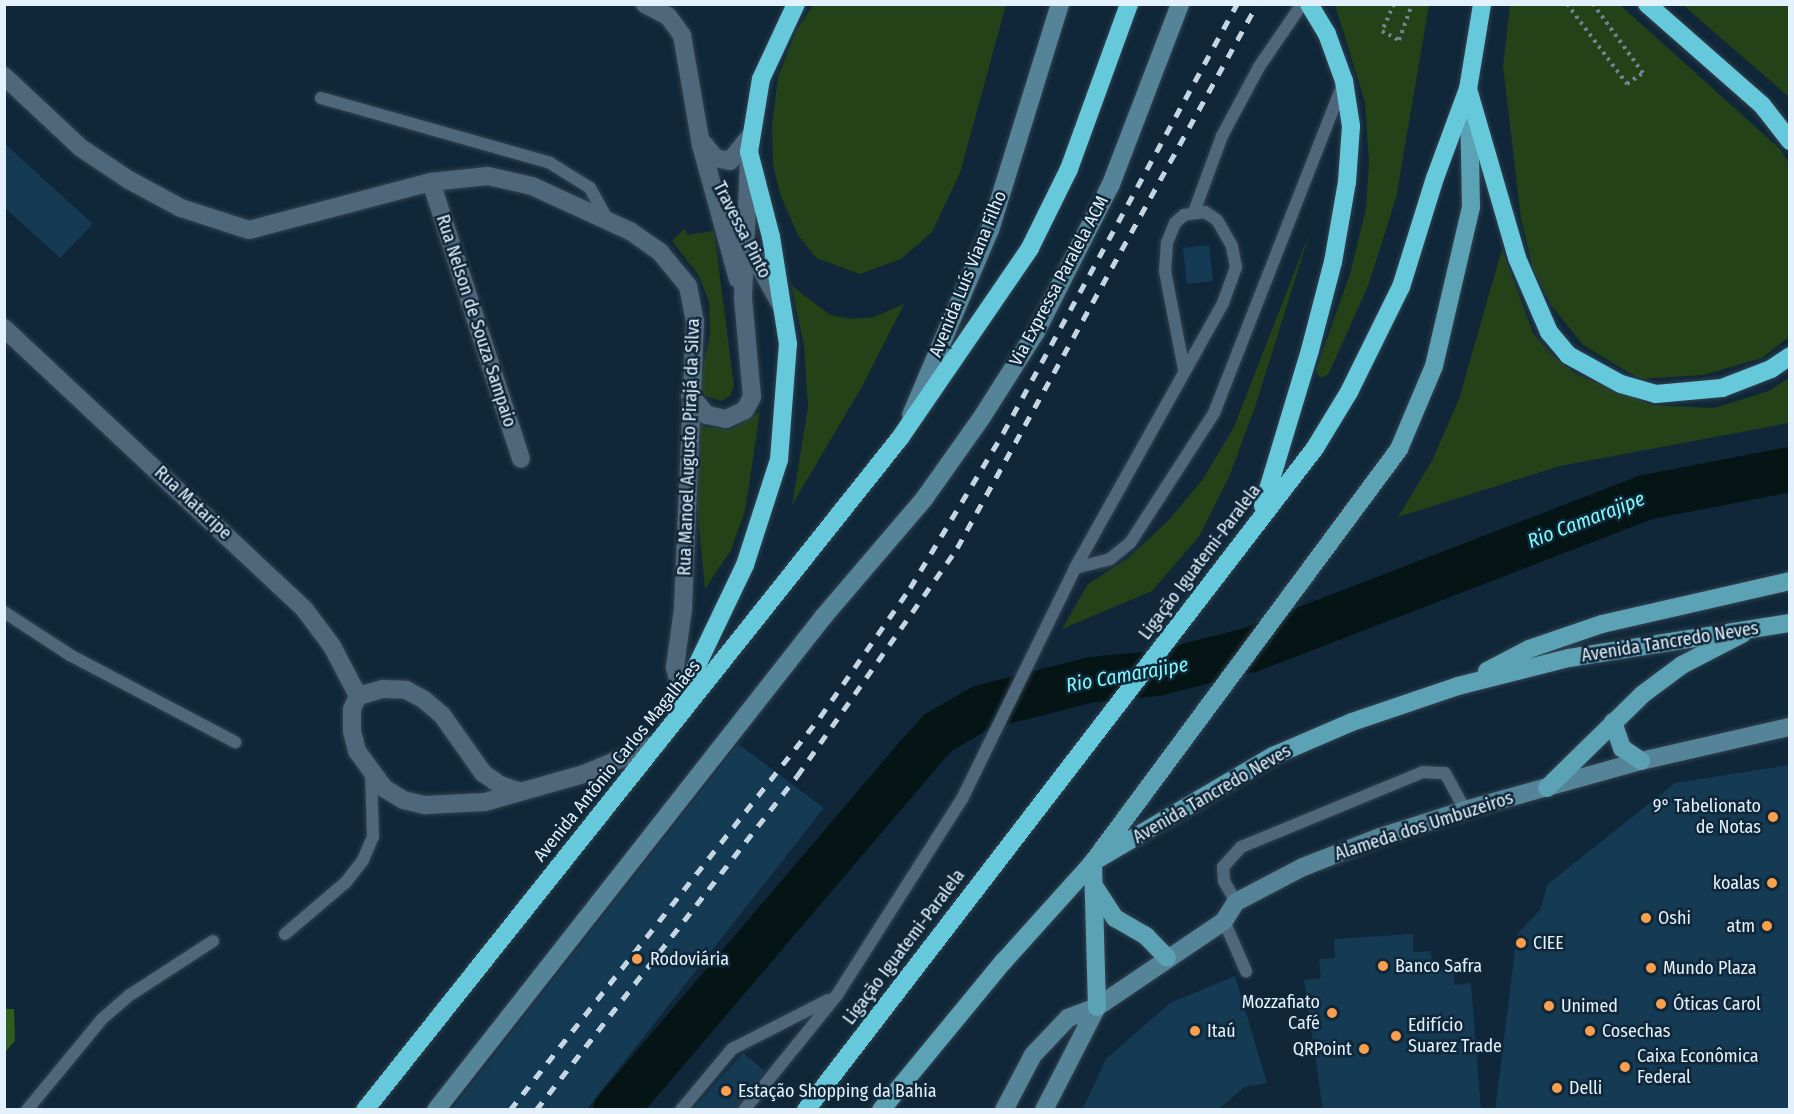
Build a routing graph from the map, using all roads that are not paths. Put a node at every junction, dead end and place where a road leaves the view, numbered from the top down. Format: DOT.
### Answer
graph roads {
  1 [pos="645,4"];
  2 [pos="796,4"];
  3 [pos="1060,4"];
  4 [pos="1129,4"];
  5 [pos="1180,4"];
  6 [pos="1302,4"];
  7 [pos="1309,4"];
  8 [pos="1482,4"];
  9 [pos="1648,5"];
  10 [pos="666,10"];
  11 [pos="4,76"];
  12 [pos="1344,81"];
  13 [pos="1468,89"];
  14 [pos="321,98"];
  15 [pos="1762,105"];
  16 [pos="1790,127"];
  17 [pos="700,141"];
  18 [pos="1790,141"];
  19 [pos="750,143"];
  20 [pos="431,182"];
  21 [pos="1194,212"];
  22 [pos="608,221"];
  23 [pos="745,240"];
  24 [pos="743,298"];
  25 [pos="785,314"];
  26 [pos="4,328"];
  27 [pos="1790,356"];
  28 [pos="1184,370"];
  29 [pos="690,395"];
  30 [pos="900,438"];
  31 [pos="521,459"];
  32 [pos="1259,516"];
  33 [pos="1075,568"];
  34 [pos="1790,581"];
  35 [pos="4,612"];
  36 [pos="1790,623"];
  37 [pos="1755,628"];
  38 [pos="1458,686"];
  39 [pos="358,696"];
  40 [pos="682,696"];
  41 [pos="1613,722"];
  42 [pos="1790,727"];
  43 [pos="235,742"];
  44 [pos="658,743"];
  45 [pos="1641,761"];
  46 [pos="371,773"];
  47 [pos="1547,788"];
  48 [pos="521,792"];
  49 [pos="1465,810"];
  50 [pos="1093,862"];
  51 [pos="1096,889"];
  52 [pos="1236,902"];
  53 [pos="1224,921"];
  54 [pos="285,934"];
  55 [pos="213,941"];
  56 [pos="1167,958"];
  57 [pos="1246,971"];
  58 [pos="837,995"];
  59 [pos="1097,1007"];
  60 [pos="27,1110"];
  61 [pos="365,1110"];
  62 [pos="436,1110"];
  63 [pos="681,1110"];
  64 [pos="744,1110"];
  65 [pos="806,1110"];
  66 [pos="881,1110"];
  67 [pos="1004,1110"];
  68 [pos="1044,1110"];
  1 -- 10 [label="street, Travessa Pinto"];
  2 -- 19 [label="highway"];
  3 -- 30 [label="main road, Avenida Luís Viana Filho"];
  4 -- 30 [label="highway, Avenida Antônio Carlos Magalhães"];
  5 -- 62 [label="main road, Via Expressa Paralela ACM"];
  6 -- 21 [label="lane"];
  7 -- 12 [label="highway"];
  8 -- 13 [label="highway, Ligação Iguatemi-Paralela"];
  9 -- 15 [label="highway"];
  10 -- 17 [label="street, Travessa Pinto"];
  11 -- 20 [label="street, Rua Manoel Augusto Pirajá da Silva"];
  12 -- 32 [label="highway"];
  12 -- 33 [label="lane"];
  13 -- 27 [label="highway"];
  13 -- 32 [label="highway, Ligação Iguatemi-Paralela"];
  13 -- 50 [label="main road"];
  14 -- 22 [label="lane"];
  15 -- 16 [label="main road"];
  15 -- 18 [label="highway"];
  17 -- 19 [label="street, Travessa Pinto"];
  17 -- 23 [label="street, Travessa Pinto"];
  17 -- 24 [label="street, Travessa Pinto"];
  19 -- 23 [label="street"];
  19 -- 25 [label="highway"];
  20 -- 22 [label="street, Rua Manoel Augusto Pirajá da Silva"];
  20 -- 31 [label="street, Rua Nelson de Souza Sampaio"];
  21 -- 28 [label="lane"];
  21 -- 28 [label="lane"];
  22 -- 29 [label="street, Rua Manoel Augusto Pirajá da Silva"];
  23 -- 24 [label="street"];
  23 -- 25 [label="street, Travessa Pinto"];
  24 -- 29 [label="street"];
  25 -- 40 [label="highway"];
  26 -- 39 [label="street, Rua Mataripe"];
  28 -- 33 [label="lane"];
  29 -- 40 [label="street, Rua Manoel Augusto Pirajá da Silva"];
  30 -- 44 [label="highway, Avenida Antônio Carlos Magalhães"];
  32 -- 65 [label="highway, Ligação Iguatemi-Paralela"];
  33 -- 58 [label="lane"];
  34 -- 38 [label="main road"];
  35 -- 43 [label="lane"];
  36 -- 37 [label="main road, Avenida Tancredo Neves"];
  37 -- 38 [label="main road, Avenida Tancredo Neves"];
  37 -- 41 [label="main road"];
  38 -- 50 [label="main road, Avenida Tancredo Neves"];
  39 -- 46 [label="street"];
  39 -- 48 [label="street"];
  40 -- 44 [label="highway"];
  41 -- 45 [label="main road"];
  41 -- 47 [label="main road"];
  42 -- 45 [label="main road, Alameda dos Umbuzeiros"];
  44 -- 48 [label="street"];
  44 -- 61 [label="highway, Avenida Antônio Carlos Magalhães"];
  45 -- 47 [label="main road, Alameda dos Umbuzeiros"];
  46 -- 48 [label="street"];
  46 -- 54 [label="lane"];
  47 -- 49 [label="main road, Alameda dos Umbuzeiros"];
  49 -- 52 [label="main road, Alameda dos Umbuzeiros"];
  49 -- 52 [label="lane"];
  50 -- 51 [label="main road"];
  50 -- 66 [label="main road, Avenida Tancredo Neves"];
  51 -- 56 [label="main road"];
  51 -- 59 [label="main road"];
  52 -- 53 [label="main road"];
  53 -- 56 [label="main road"];
  53 -- 57 [label="lane"];
  55 -- 60 [label="lane"];
  56 -- 59 [label="main road"];
  58 -- 63 [label="lane"];
  58 -- 64 [label="lane"];
  59 -- 67 [label="main road"];
  59 -- 68 [label="main road"];
}
